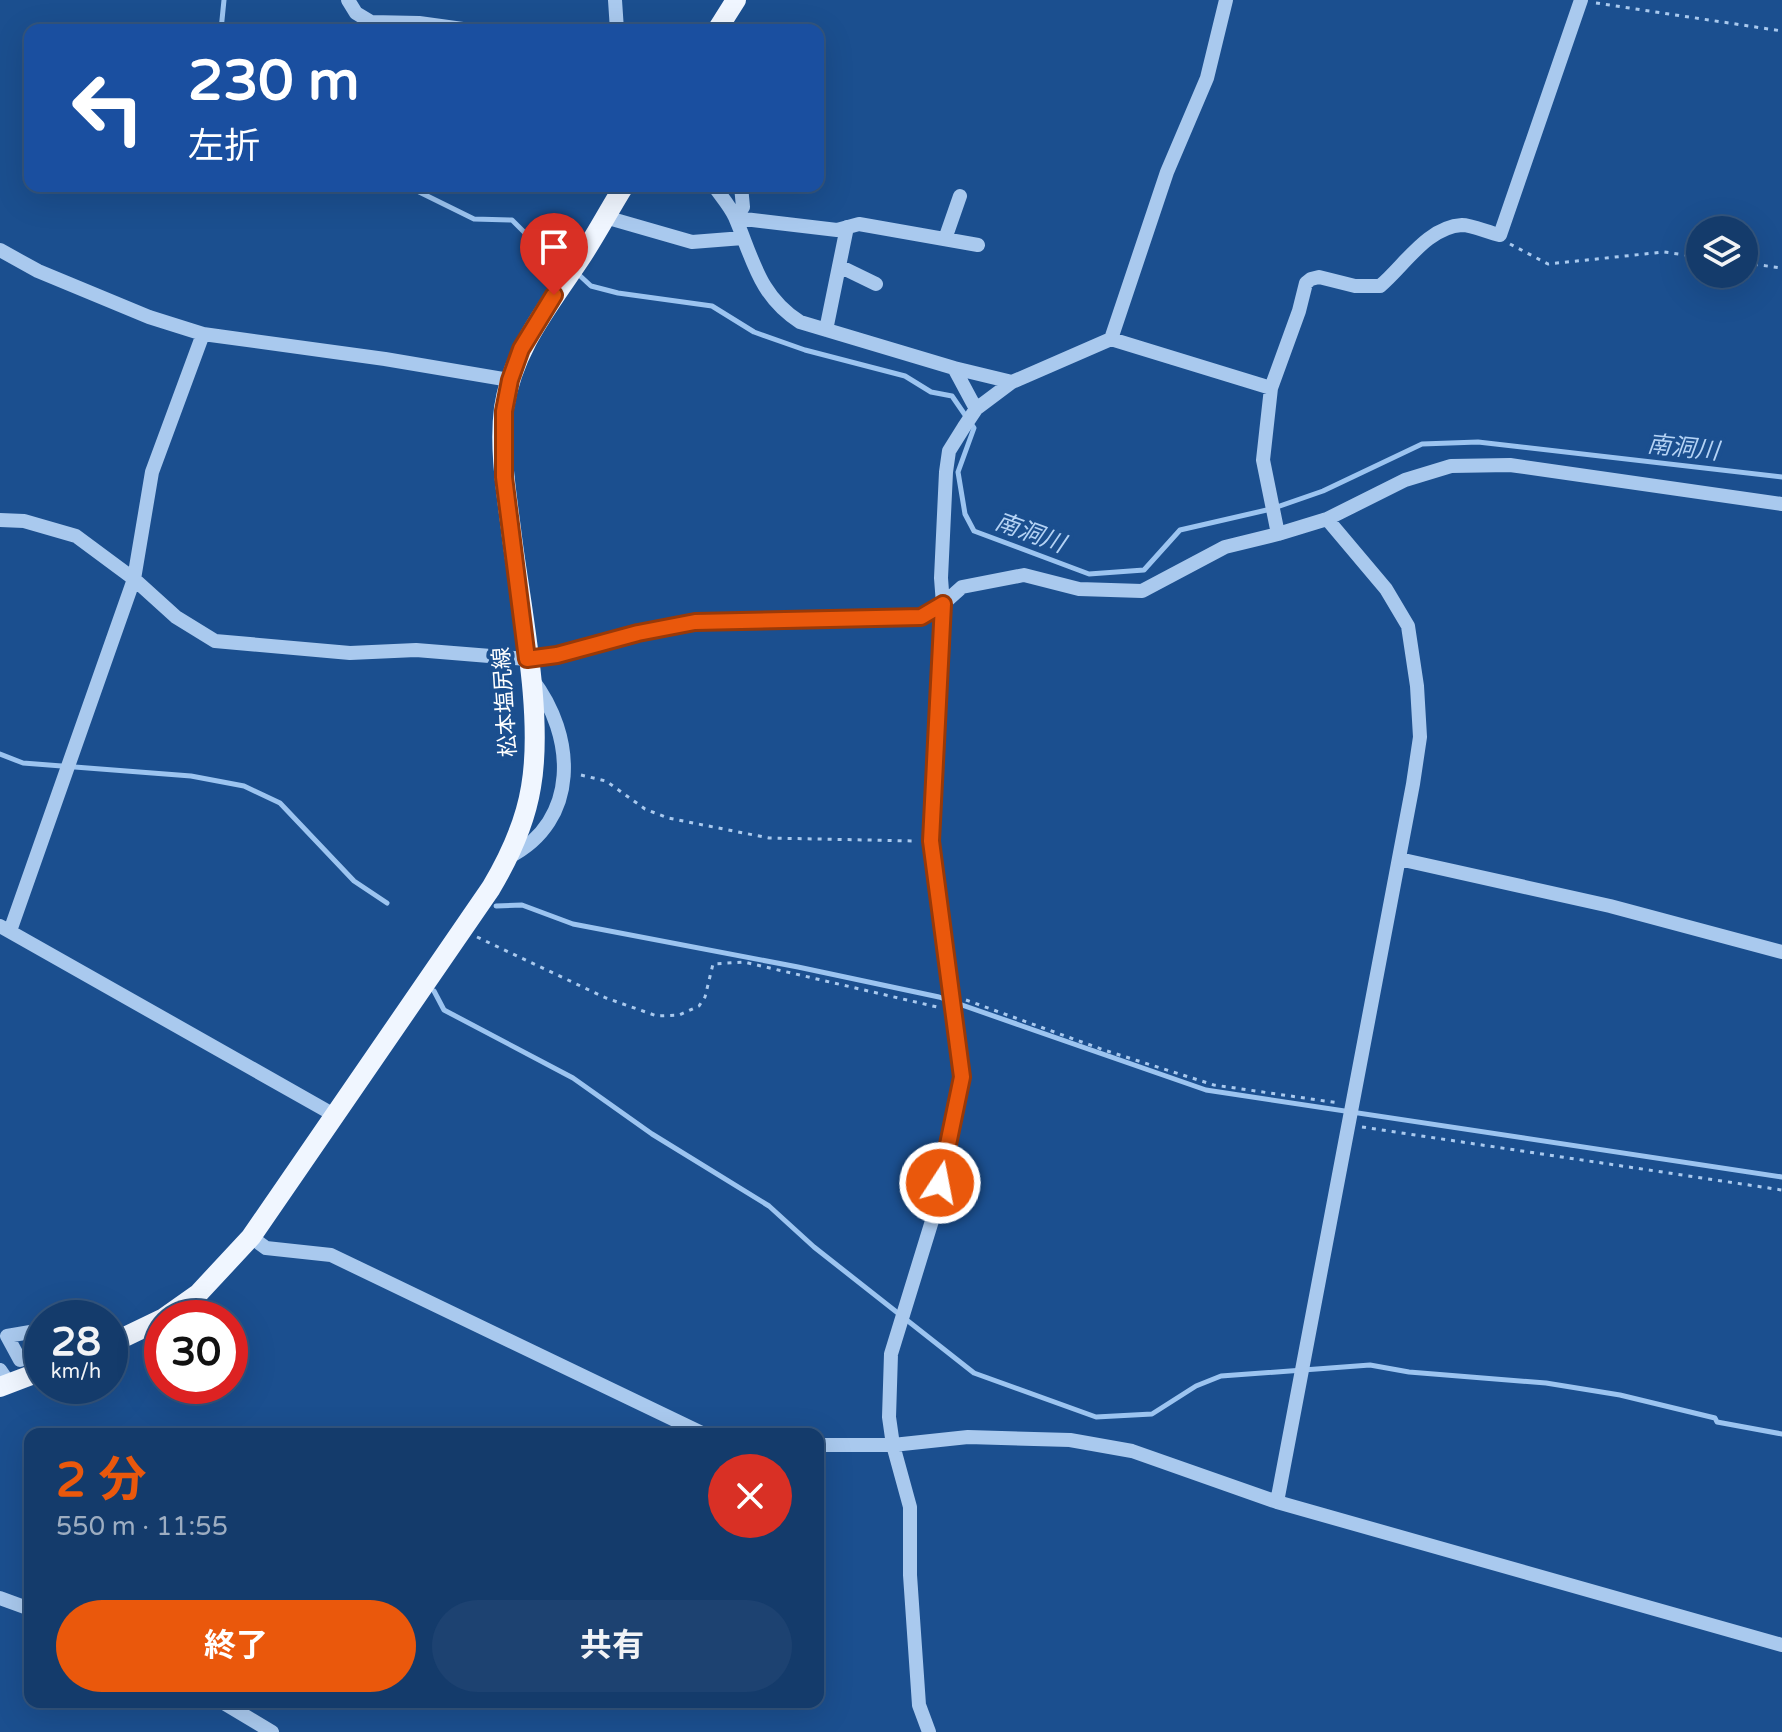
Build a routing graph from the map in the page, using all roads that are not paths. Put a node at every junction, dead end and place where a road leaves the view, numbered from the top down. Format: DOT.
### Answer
graph roads {
  1 [pos="348,0"];
  2 [pos="615,0"];
  3 [pos="736,0"];
  4 [pos="1226,0"];
  5 [pos="1581,0"];
  6 [pos="426,24"];
  7 [pos="617,24"];
  8 [pos="721,24"];
  9 [pos="620,192"];
  10 [pos="718,192"];
  11 [pos="742,192"];
  12 [pos="960,196"];
  13 [pos="605,217"];
  14 [pos="736,218"];
  15 [pos="847,227"];
  16 [pos="743,238"];
  17 [pos="945,239"];
  18 [pos="978,245"];
  19 [pos="0,250"];
  20 [pos="839,266"];
  21 [pos="876,284"];
  22 [pos="826,330"];
  23 [pos="203,334"];
  24 [pos="1111,339"];
  25 [pos="954,368"];
  26 [pos="510,380"];
  27 [pos="1012,382"];
  28 [pos="1271,388"];
  29 [pos="976,409"];
  30 [pos="1782,504"];
  31 [pos="1327,519"];
  32 [pos="0,520"];
  33 [pos="1278,534"];
  34 [pos="134,579"];
  35 [pos="943,604"];
  36 [pos="528,667"];
  37 [pos="509,857"];
  38 [pos="1399,859"];
  39 [pos="5,929"];
  40 [pos="1782,952"];
  41 [pos="336,1116"];
  42 [pos="251,1237"];
  43 [pos="190,1300"];
  44 [pos="24,1333"];
  45 [pos="24,1359"];
  46 [pos="24,1375"];
  47 [pos="3,1380"];
  48 [pos="691,1428"];
  49 [pos="824,1445"];
  50 [pos="893,1445"];
  51 [pos="1277,1502"];
  52 [pos="0,1598"];
  53 [pos="24,1607"];
  54 [pos="1782,1645"];
  55 [pos="232,1708"];
  56 [pos="272,1732"];
  57 [pos="929,1732"];
  1 -- 6 [label="street"];
  2 -- 7 [label="street"];
  3 -- 8 [label="main road"];
  4 -- 24 [label="street"];
  5 -- 28 [label="street"];
  9 -- 13 [label="main road, 松本塩尻線"];
  10 -- 14 [label="street"];
  11 -- 14 [label="street"];
  12 -- 17 [label="street"];
  13 -- 16 [label="street"];
  13 -- 26 [label="main road, 松本塩尻線"];
  14 -- 15 [label="street"];
  14 -- 16 [label="street"];
  15 -- 17 [label="street"];
  15 -- 20 [label="street"];
  16 -- 22 [label="street"];
  17 -- 18 [label="street"];
  19 -- 23 [label="street"];
  20 -- 21 [label="street"];
  20 -- 22 [label="street"];
  22 -- 25 [label="street"];
  23 -- 26 [label="street"];
  23 -- 34 [label="street"];
  24 -- 27 [label="street"];
  24 -- 28 [label="street"];
  25 -- 27 [label="street"];
  25 -- 29 [label="street"];
  26 -- 36 [label="main road, 松本塩尻線"];
  27 -- 29 [label="street"];
  28 -- 33 [label="street"];
  29 -- 35 [label="street"];
  30 -- 31 [label="street"];
  31 -- 33 [label="street"];
  31 -- 38 [label="street"];
  32 -- 34 [label="street"];
  33 -- 35 [label="street"];
  34 -- 36 [label="street"];
  34 -- 39 [label="street"];
  35 -- 36 [label="street"];
  35 -- 50 [label="street"];
  36 -- 37 [label="main road, 松本塩尻線"];
  36 -- 37 [label="street"];
  37 -- 41 [label="main road, 松本塩尻線"];
  38 -- 40 [label="street"];
  38 -- 51 [label="street"];
  39 -- 41 [label="street"];
  41 -- 42 [label="main road, 松本塩尻線"];
  42 -- 43 [label="main road, 松本塩尻線"];
  42 -- 48 [label="street"];
  44 -- 45 [label="street"];
  46 -- 47 [label="main road"];
  49 -- 50 [label="street"];
  50 -- 51 [label="street"];
  50 -- 57 [label="street"];
  51 -- 54 [label="street"];
  52 -- 53 [label="street"];
  55 -- 56 [label="street"];
}
